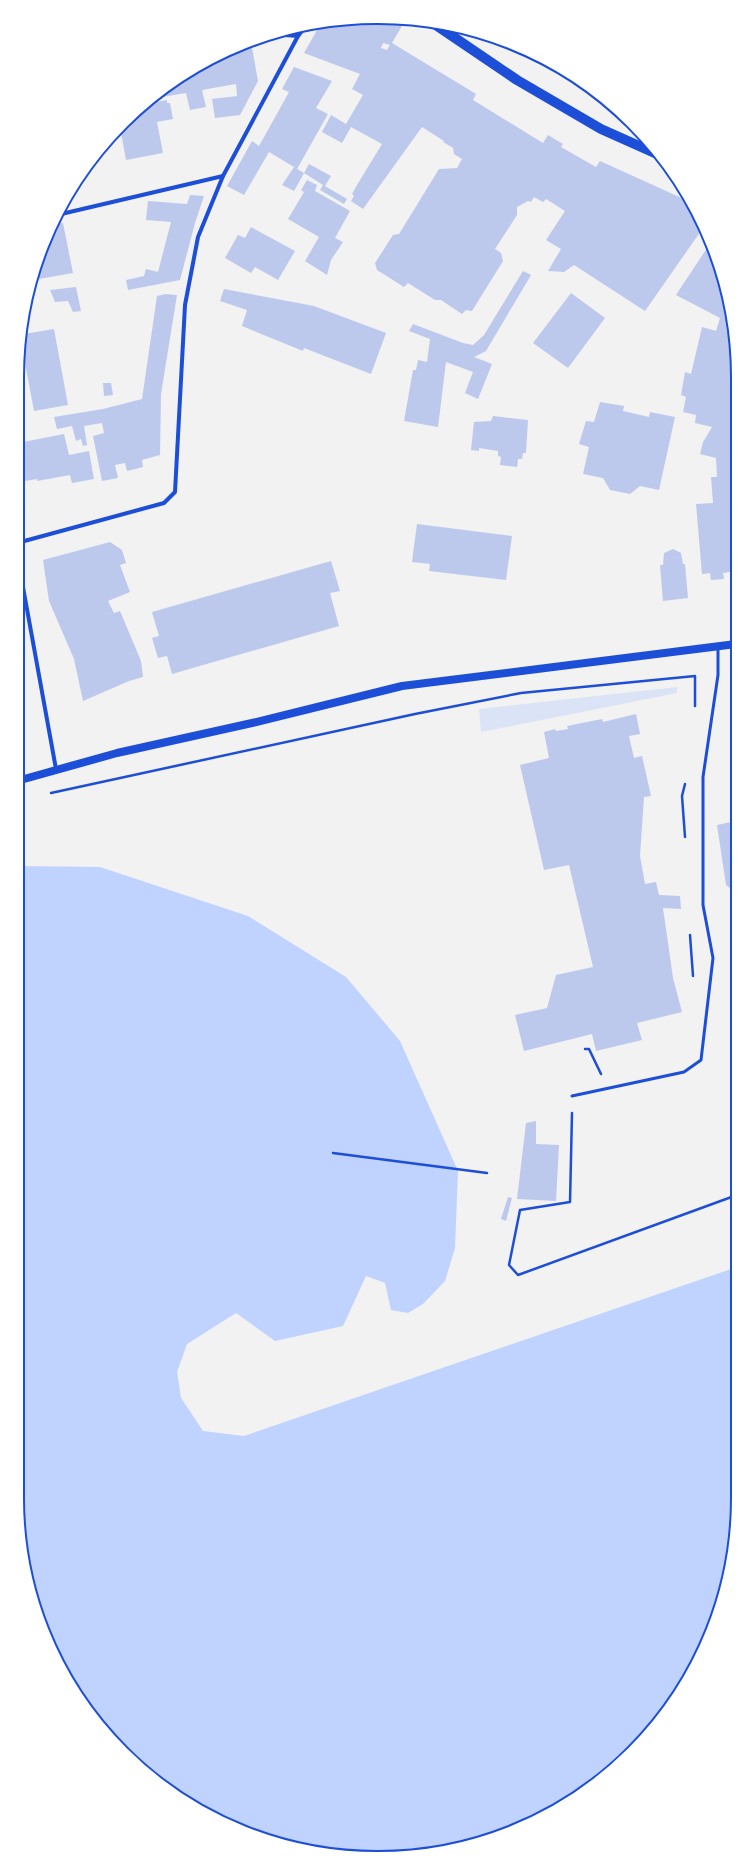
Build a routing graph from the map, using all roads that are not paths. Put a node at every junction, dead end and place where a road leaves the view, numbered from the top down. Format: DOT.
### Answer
graph roads {
  1 [pos="444,31"];
  2 [pos="301,33"];
  3 [pos="289,35"];
  4 [pos="298,36"];
  5 [pos="648,150"];
  6 [pos="223,176"];
  7 [pos="65,212"];
  8 [pos="24,542"];
  9 [pos="24,593"];
  10 [pos="731,645"];
  11 [pos="718,646"];
  12 [pos="56,769"];
  13 [pos="24,779"];
  14 [pos="572,1096"];
  1 -- 5 [label="main road"];
  2 -- 4 [label="street"];
  3 -- 4 [label="street"];
  4 -- 6 [label="street"];
  6 -- 7 [label="street"];
  6 -- 8 [label="street"];
  9 -- 12 [label="street"];
  10 -- 11 [label="main road"];
  11 -- 12 [label="main road"];
  11 -- 14 [label="lane"];
  12 -- 13 [label="main road"];
}
